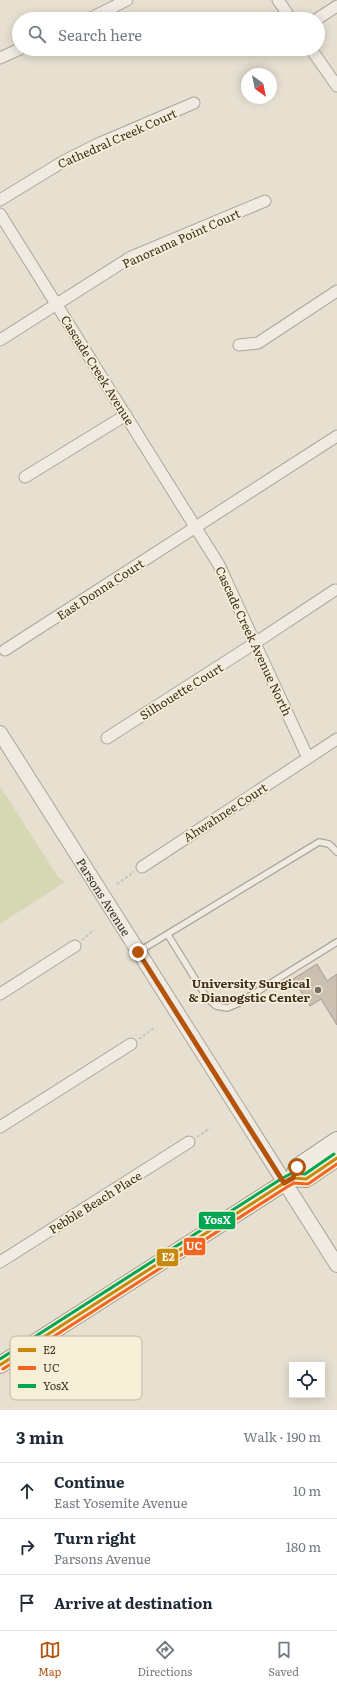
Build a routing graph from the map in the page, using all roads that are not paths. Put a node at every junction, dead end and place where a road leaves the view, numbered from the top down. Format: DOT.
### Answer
graph roads {
  1 [pos="126,0"];
  2 [pos="278,0"];
  3 [pos="337,6"];
  4 [pos="103,12"];
  5 [pos="286,12"];
  6 [pos="325,14"];
  7 [pos="12,53"];
  8 [pos="316,56"];
  9 [pos="0,58"];
  10 [pos="337,86"];
  11 [pos="194,104"];
  12 [pos="0,200"];
  13 [pos="265,201"];
  14 [pos="0,214"];
  15 [pos="337,291"];
  16 [pos="57,304"];
  17 [pos="0,340"];
  18 [pos="239,345"];
  19 [pos="126,415"];
  20 [pos="337,436"];
  21 [pos="25,477"];
  22 [pos="195,528"];
  23 [pos="335,590"];
  24 [pos="255,643"];
  25 [pos="5,650"];
  26 [pos="0,733"];
  27 [pos="107,738"];
  28 [pos="337,739"];
  29 [pos="308,758"];
  30 [pos="337,852"];
  31 [pos="142,867"];
  32 [pos="168,935"];
  33 [pos="337,942"];
  34 [pos="75,946"];
  35 [pos="138,952"];
  36 [pos="0,994"];
  37 [pos="131,1044"];
  38 [pos="0,1127"];
  39 [pos="337,1140"];
  40 [pos="189,1142"];
  41 [pos="337,1158"];
  42 [pos="289,1180"];
  43 [pos="0,1262"];
  44 [pos="337,1265"];
  45 [pos="45,1336"];
  46 [pos="10,1359"];
  47 [pos="0,1365"];
  1 -- 4 [label="street"];
  2 -- 5 [label="street"];
  3 -- 6 [label="street"];
  7 -- 9 [label="street"];
  8 -- 10 [label="street"];
  11 -- 12 [label="street, Cathedral Creek Court"];
  13 -- 16 [label="street, Panorama Point Court"];
  14 -- 16 [label="street, Cascade Creek Avenue"];
  15 -- 18 [label="street"];
  16 -- 17 [label="street, Panorama Point Court"];
  16 -- 19 [label="street, Cascade Creek Avenue"];
  19 -- 21 [label="street"];
  19 -- 22 [label="street, Cascade Creek Avenue"];
  20 -- 22 [label="street, East Donna Court"];
  22 -- 24 [label="street, Cascade Creek Avenue North"];
  22 -- 25 [label="street, East Donna Court"];
  23 -- 24 [label="street, Silhouette Court"];
  24 -- 27 [label="street, Silhouette Court"];
  24 -- 29 [label="street, Cascade Creek Avenue North"];
  26 -- 35 [label="street, Parsons Avenue"];
  28 -- 29 [label="street, Ahwahnee Court"];
  29 -- 31 [label="street, Ahwahnee Court"];
  30 -- 32 [label="lane"];
  32 -- 33 [label="lane"];
  32 -- 35 [label="lane"];
  34 -- 36 [label="street"];
  35 -- 42 [label="street, Parsons Avenue"];
  37 -- 38 [label="street"];
  39 -- 42 [label="main road"];
  40 -- 43 [label="street, Pebble Beach Place"];
  41 -- 42 [label="main road"];
  42 -- 44 [label="street, Parsons Avenue"];
  42 -- 45 [label="main road"];
  46 -- 47 [label="main road"];
}
